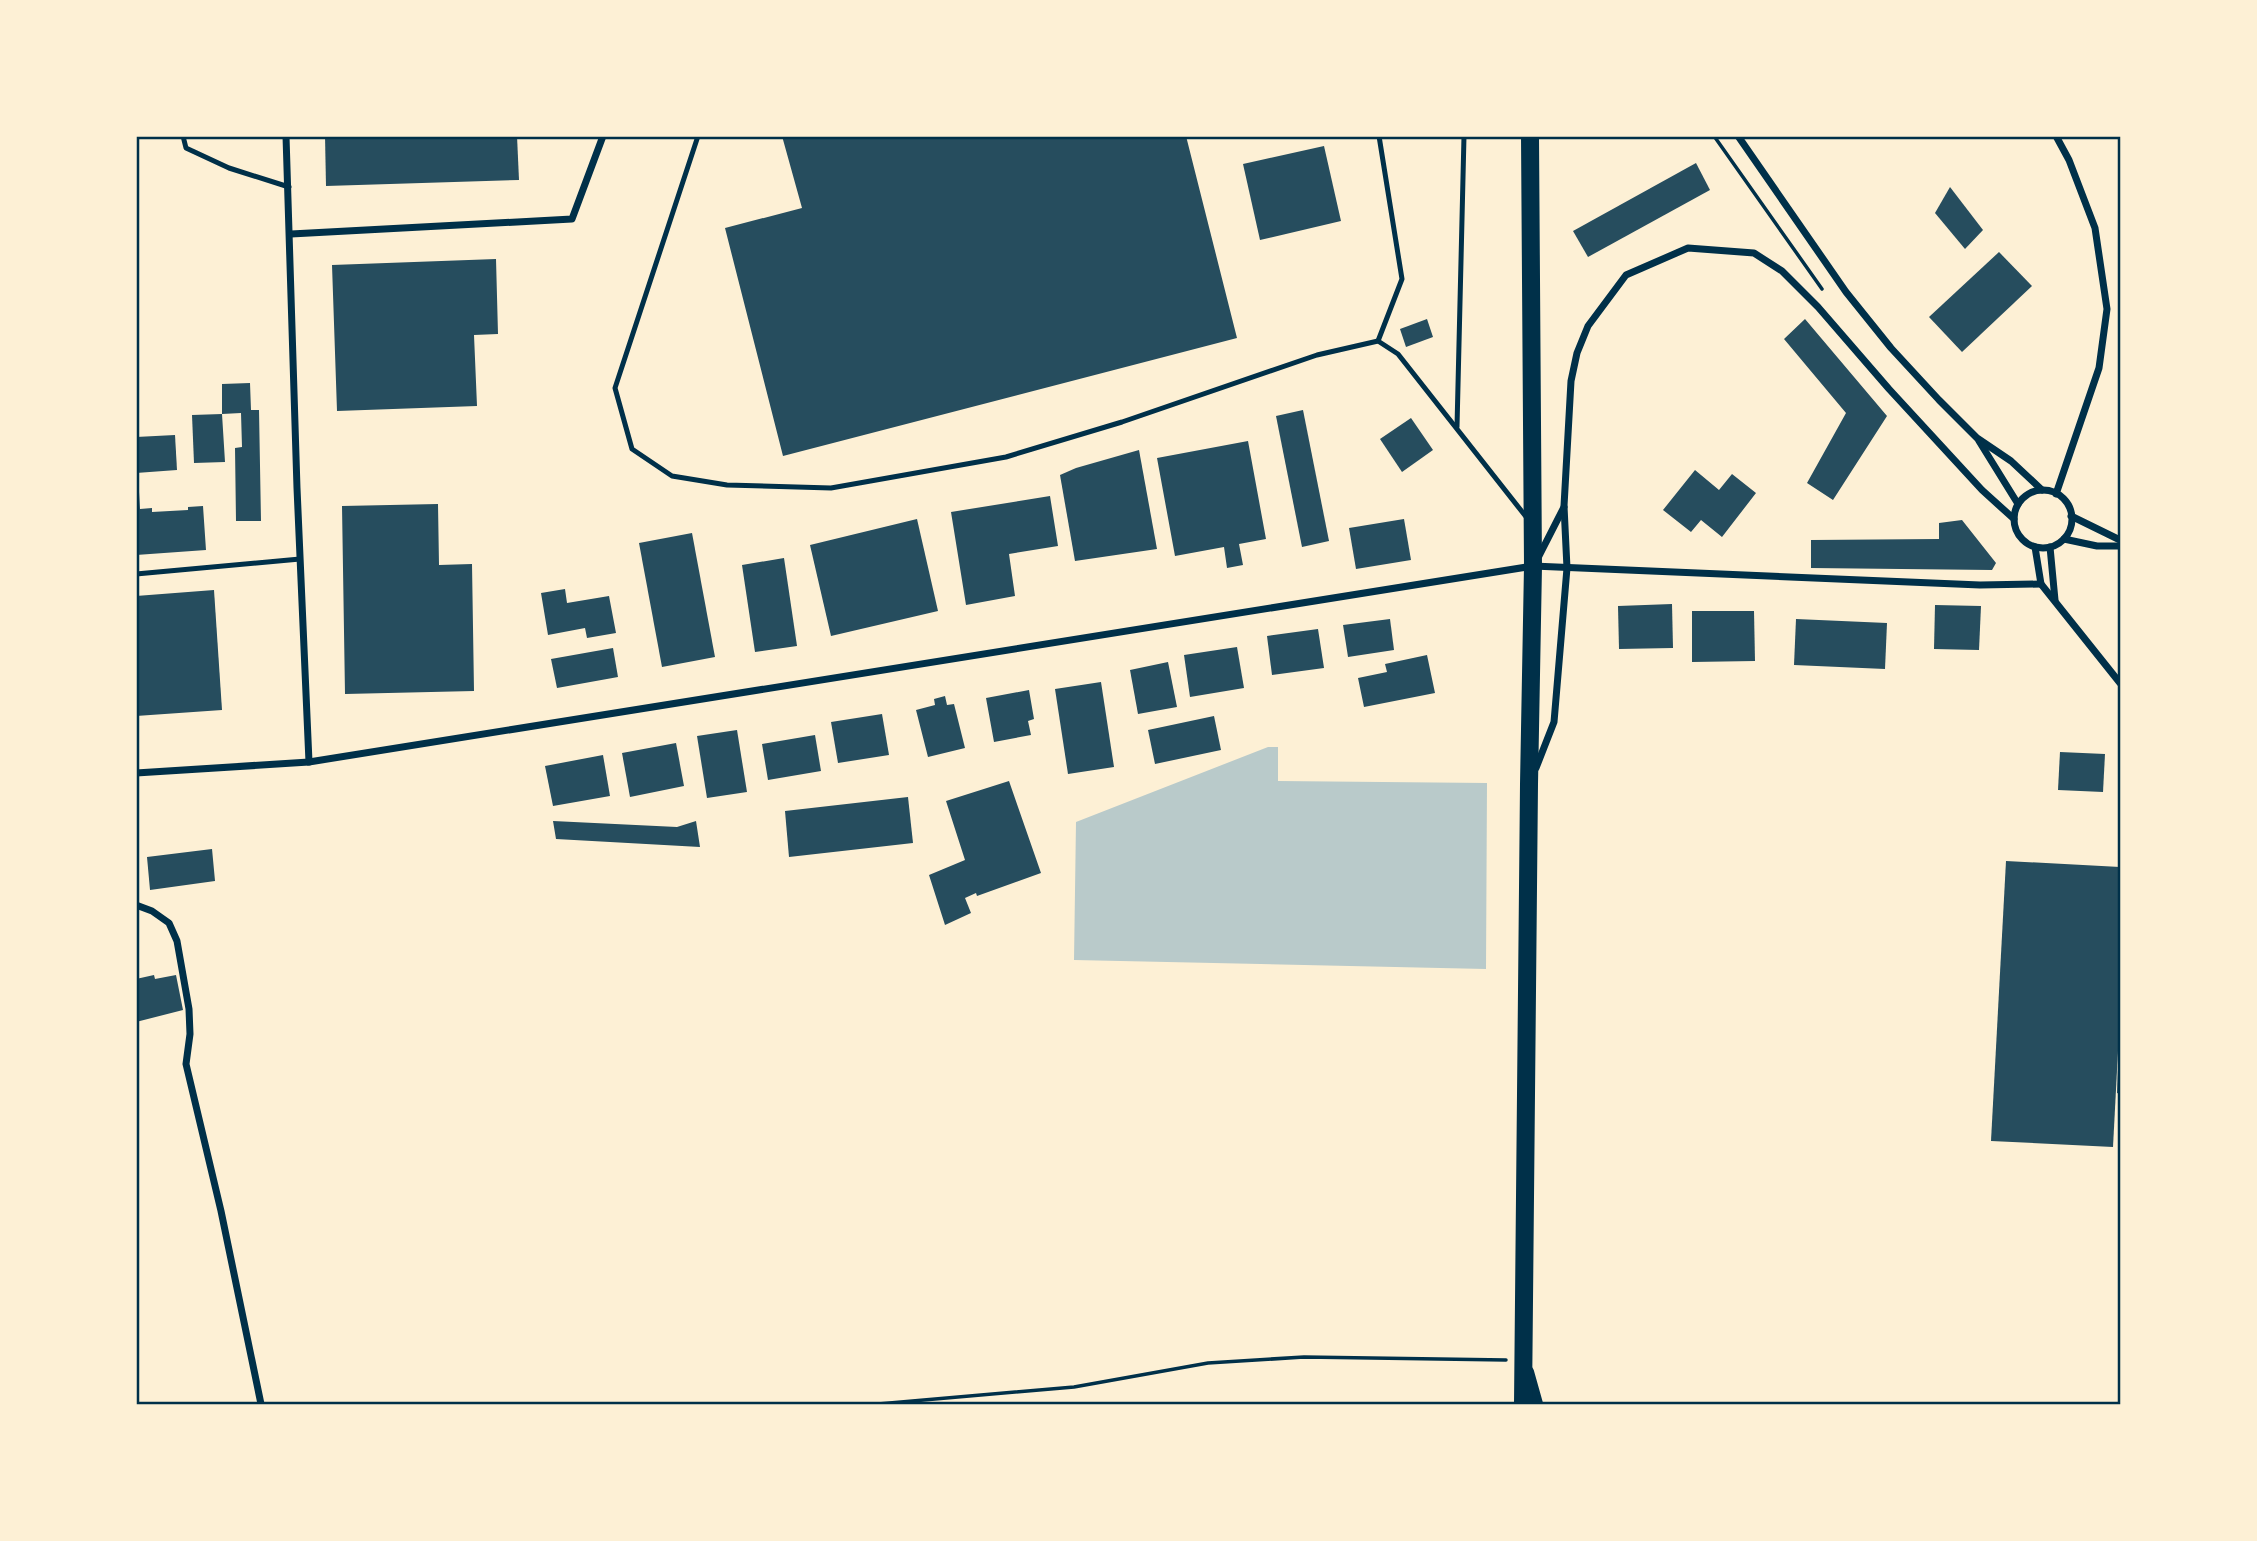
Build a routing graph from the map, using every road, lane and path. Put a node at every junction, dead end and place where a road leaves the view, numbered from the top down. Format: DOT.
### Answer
graph roads {
  1 [pos="183,136"];
  2 [pos="286,136"];
  3 [pos="603,136"];
  4 [pos="698,136"];
  5 [pos="1379,136"];
  6 [pos="1464,136"];
  7 [pos="1530,136"];
  8 [pos="1738,136"];
  9 [pos="2056,136"];
  10 [pos="289,187"];
  11 [pos="291,234"];
  12 [pos="1378,341"];
  13 [pos="1457,428"];
  14 [pos="1977,438"];
  15 [pos="2042,490"];
  16 [pos="2056,494"];
  17 [pos="2018,504"];
  18 [pos="1564,506"];
  19 [pos="2071,516"];
  20 [pos="2014,519"];
  21 [pos="1533,526"];
  22 [pos="2064,539"];
  23 [pos="2120,540"];
  24 [pos="2120,546"];
  25 [pos="2035,547"];
  26 [pos="2050,547"];
  27 [pos="300,559"];
  28 [pos="1534,566"];
  29 [pos="1567,568"];
  30 [pos="136,574"];
  31 [pos="2041,584"];
  32 [pos="2056,601"];
  33 [pos="2120,683"];
  34 [pos="309,761"];
  35 [pos="136,773"];
  36 [pos="1529,785"];
  37 [pos="136,905"];
  38 [pos="1523,1360"];
  39 [pos="261,1405"];
  40 [pos="878,1405"];
  41 [pos="1523,1405"];
  42 [pos="1536,1405"];
  1 -- 10 [label="lane"];
  2 -- 10 [label="street"];
  3 -- 11 [label="street"];
  4 -- 12 [label="lane"];
  5 -- 12 [label="lane"];
  6 -- 13 [label="lane"];
  7 -- 21 [label="main road"];
  8 -- 14 [label="street"];
  9 -- 16 [label="street"];
  10 -- 11 [label="street"];
  11 -- 27 [label="street"];
  12 -- 13 [label="lane"];
  13 -- 21 [label="lane"];
  14 -- 15 [label="street"];
  14 -- 17 [label="street"];
  15 -- 16 [label="street"];
  15 -- 17 [label="street"];
  16 -- 19 [label="street"];
  17 -- 20 [label="street"];
  18 -- 20 [label="street"];
  18 -- 28 [label="street"];
  18 -- 29 [label="street"];
  19 -- 22 [label="street"];
  19 -- 23 [label="street"];
  20 -- 25 [label="street"];
  21 -- 28 [label="main road"];
  22 -- 24 [label="street"];
  22 -- 26 [label="street"];
  25 -- 26 [label="street"];
  25 -- 31 [label="street"];
  26 -- 32 [label="street"];
  27 -- 30 [label="lane"];
  27 -- 34 [label="street"];
  28 -- 29 [label="street"];
  28 -- 34 [label="street"];
  28 -- 36 [label="main road"];
  29 -- 31 [label="street"];
  29 -- 36 [label="street"];
  31 -- 32 [label="street"];
  32 -- 33 [label="street"];
  34 -- 35 [label="street"];
  36 -- 38 [label="main road"];
  37 -- 39 [label="street"];
  38 -- 40 [label="path"];
  38 -- 41 [label="main road"];
  38 -- 42 [label="main road"];
}
